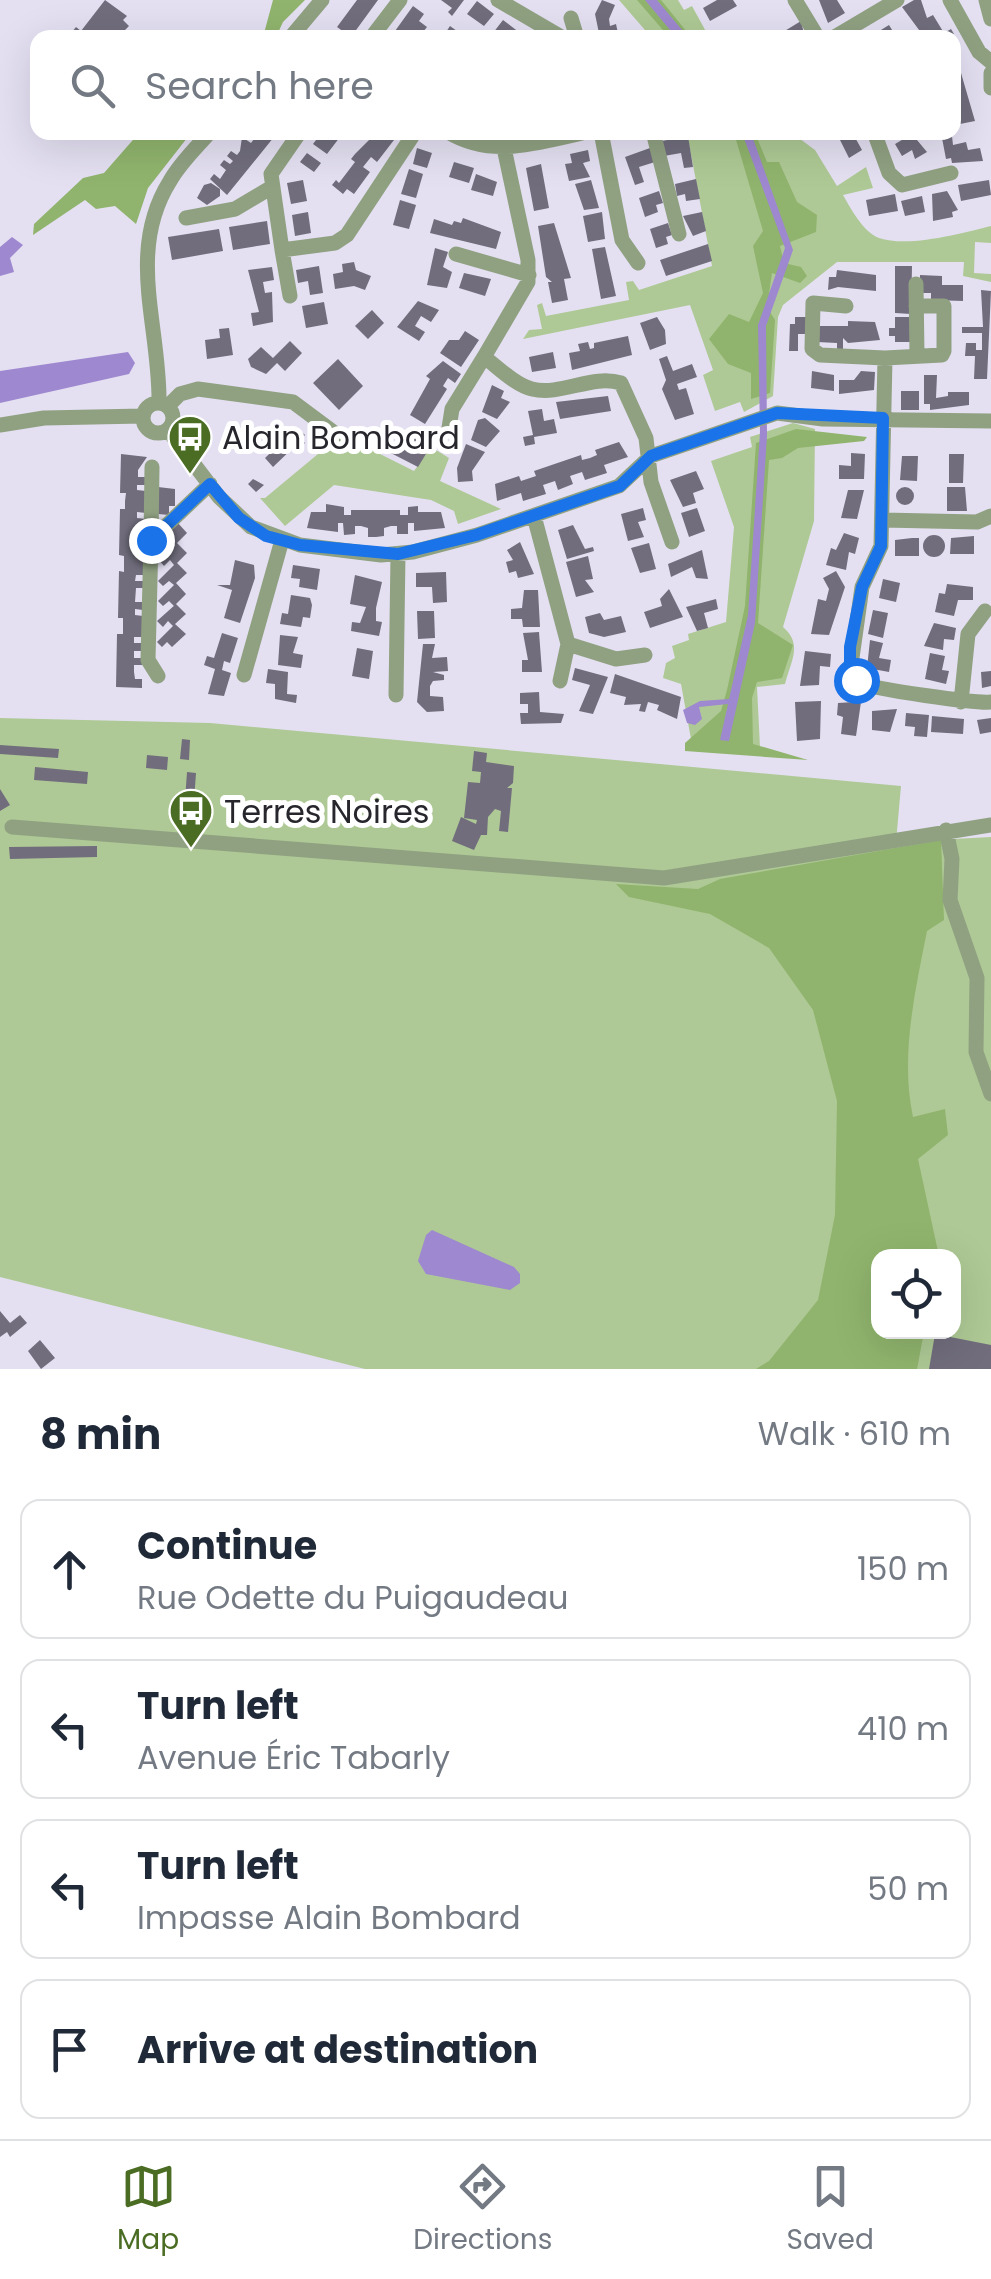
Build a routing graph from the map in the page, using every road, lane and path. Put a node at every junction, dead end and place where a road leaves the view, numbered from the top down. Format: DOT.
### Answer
graph roads {
  1 [pos="322,0"];
  2 [pos="400,0"];
  3 [pos="498,0"];
  4 [pos="795,0"];
  5 [pos="897,0"];
  6 [pos="950,0"];
  7 [pos="986,0"];
  8 [pos="571,18"];
  9 [pos="991,18"];
  10 [pos="297,30"];
  11 [pos="377,30"];
  12 [pos="549,30"];
  13 [pos="575,30"];
  14 [pos="813,30"];
  15 [pos="847,30"];
  16 [pos="991,62"];
  17 [pos="991,74"];
  18 [pos="991,88"];
  19 [pos="203,140"];
  20 [pos="294,140"];
  21 [pos="410,140"];
  22 [pos="463,140"];
  23 [pos="546,140"];
  24 [pos="603,140"];
  25 [pos="655,140"];
  26 [pos="877,140"];
  27 [pos="504,148"];
  28 [pos="950,174"];
  29 [pos="272,187"];
  30 [pos="186,218"];
  31 [pos="679,234"];
  32 [pos="282,250"];
  33 [pos="456,254"];
  34 [pos="638,263"];
  35 [pos="528,276"];
  36 [pos="916,284"];
  37 [pos="290,296"];
  38 [pos="846,306"];
  39 [pos="916,306"];
  40 [pos="917,356"];
  41 [pos="484,358"];
  42 [pos="884,358"];
  43 [pos="163,404"];
  44 [pos="143,416"];
  45 [pos="987,417"];
  46 [pos="883,418"];
  47 [pos="0,425"];
  48 [pos="448,428"];
  49 [pos="168,430"];
  50 [pos="344,440"];
  51 [pos="651,456"];
  52 [pos="152,467"];
  53 [pos="210,484"];
  54 [pos="534,516"];
  55 [pos="991,516"];
  56 [pos="882,520"];
  57 [pos="151,540"];
  58 [pos="282,540"];
  59 [pos="672,542"];
  60 [pos="398,554"];
  61 [pos="985,611"];
  62 [pos="568,644"];
  63 [pos="645,655"];
  64 [pos="244,675"];
  65 [pos="158,676"];
  66 [pos="560,681"];
  67 [pos="396,695"];
  68 [pos="961,702"];
  69 [pos="991,702"];
  70 [pos="991,825"];
  71 [pos="12,827"];
  72 [pos="946,830"];
  73 [pos="991,1094"];
  1 -- 10 [label="street"];
  2 -- 11 [label="street"];
  3 -- 12 [label="street"];
  4 -- 14 [label="street"];
  5 -- 15 [label="street"];
  6 -- 16 [label="street"];
  7 -- 9 [label="street"];
  8 -- 13 [label="street"];
  17 -- 18 [label="street"];
  19 -- 43 [label="street"];
  20 -- 29 [label="street"];
  21 -- 32 [label="street"];
  22 -- 27 [label="street"];
  23 -- 27 [label="street"];
  24 -- 34 [label="street"];
  25 -- 31 [label="street"];
  26 -- 28 [label="street"];
  27 -- 35 [label="street"];
  29 -- 30 [label="street"];
  29 -- 32 [label="street"];
  32 -- 37 [label="street"];
  33 -- 35 [label="street"];
  35 -- 41 [label="street"];
  36 -- 39 [label="street"];
  38 -- 42 [label="street"];
  39 -- 40 [label="street"];
  39 -- 40 [label="street"];
  40 -- 42 [label="street"];
  41 -- 48 [label="street"];
  41 -- 51 [label="street"];
  42 -- 46 [label="street"];
  43 -- 44 [label="street"];
  43 -- 49 [label="street"];
  43 -- 50 [label="street"];
  44 -- 47 [label="street"];
  44 -- 49 [label="street"];
  45 -- 46 [label="street"];
  46 -- 51 [label="street"];
  46 -- 56 [label="street"];
  49 -- 53 [label="street"];
  51 -- 54 [label="street"];
  51 -- 59 [label="street"];
  52 -- 57 [label="street"];
  53 -- 57 [label="street"];
  53 -- 58 [label="street"];
  54 -- 60 [label="street"];
  54 -- 62 [label="street"];
  55 -- 56 [label="street"];
  56 -- 68 [label="street"];
  57 -- 65 [label="street"];
  58 -- 60 [label="street"];
  58 -- 64 [label="street"];
  60 -- 67 [label="street"];
  61 -- 68 [label="street"];
  62 -- 63 [label="street"];
  62 -- 66 [label="street"];
  68 -- 69 [label="street"];
  70 -- 72 [label="street"];
  71 -- 72 [label="street"];
  72 -- 73 [label="street"];
}
